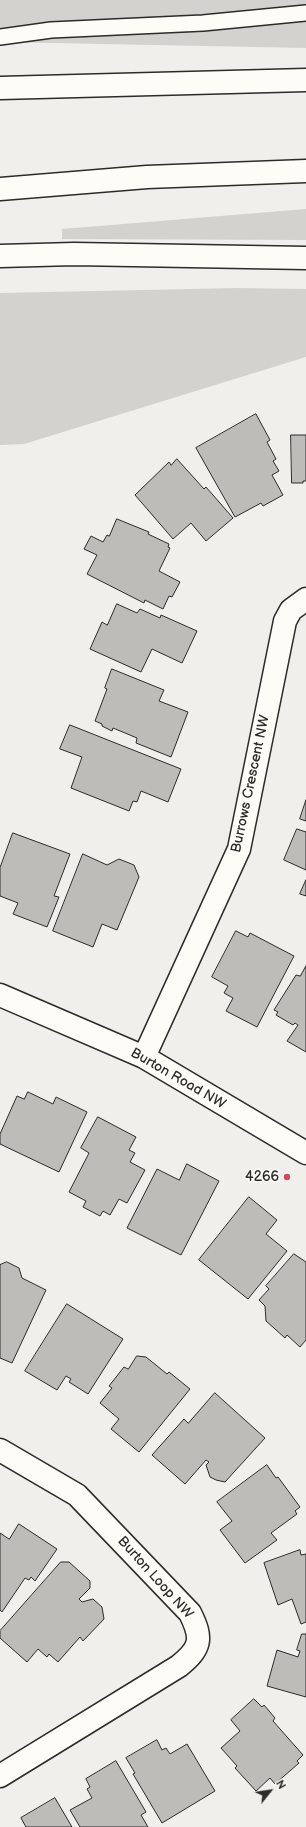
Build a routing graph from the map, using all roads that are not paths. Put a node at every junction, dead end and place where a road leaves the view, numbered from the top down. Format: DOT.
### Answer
graph roads {
  1 [pos="306,13"];
  2 [pos="0,37"];
  3 [pos="306,80"];
  4 [pos="0,88"];
  5 [pos="306,171"];
  6 [pos="0,189"];
  7 [pos="0,256"];
  8 [pos="306,258"];
  9 [pos="306,599"];
  10 [pos="0,995"];
  11 [pos="144,1057"];
  12 [pos="306,1153"];
  13 [pos="0,1450"];
  14 [pos="0,1776"];
  1 -- 2 [label="lane"];
  3 -- 4 [label="main road"];
  5 -- 6 [label="main road"];
  7 -- 8 [label="main road"];
  9 -- 11 [label="main road, Burrows Crescent NW"];
  10 -- 11 [label="main road, Burton Road NW"];
  11 -- 12 [label="main road, Burton Road NW"];
  13 -- 14 [label="main road, Burton Loop NW"];
}
